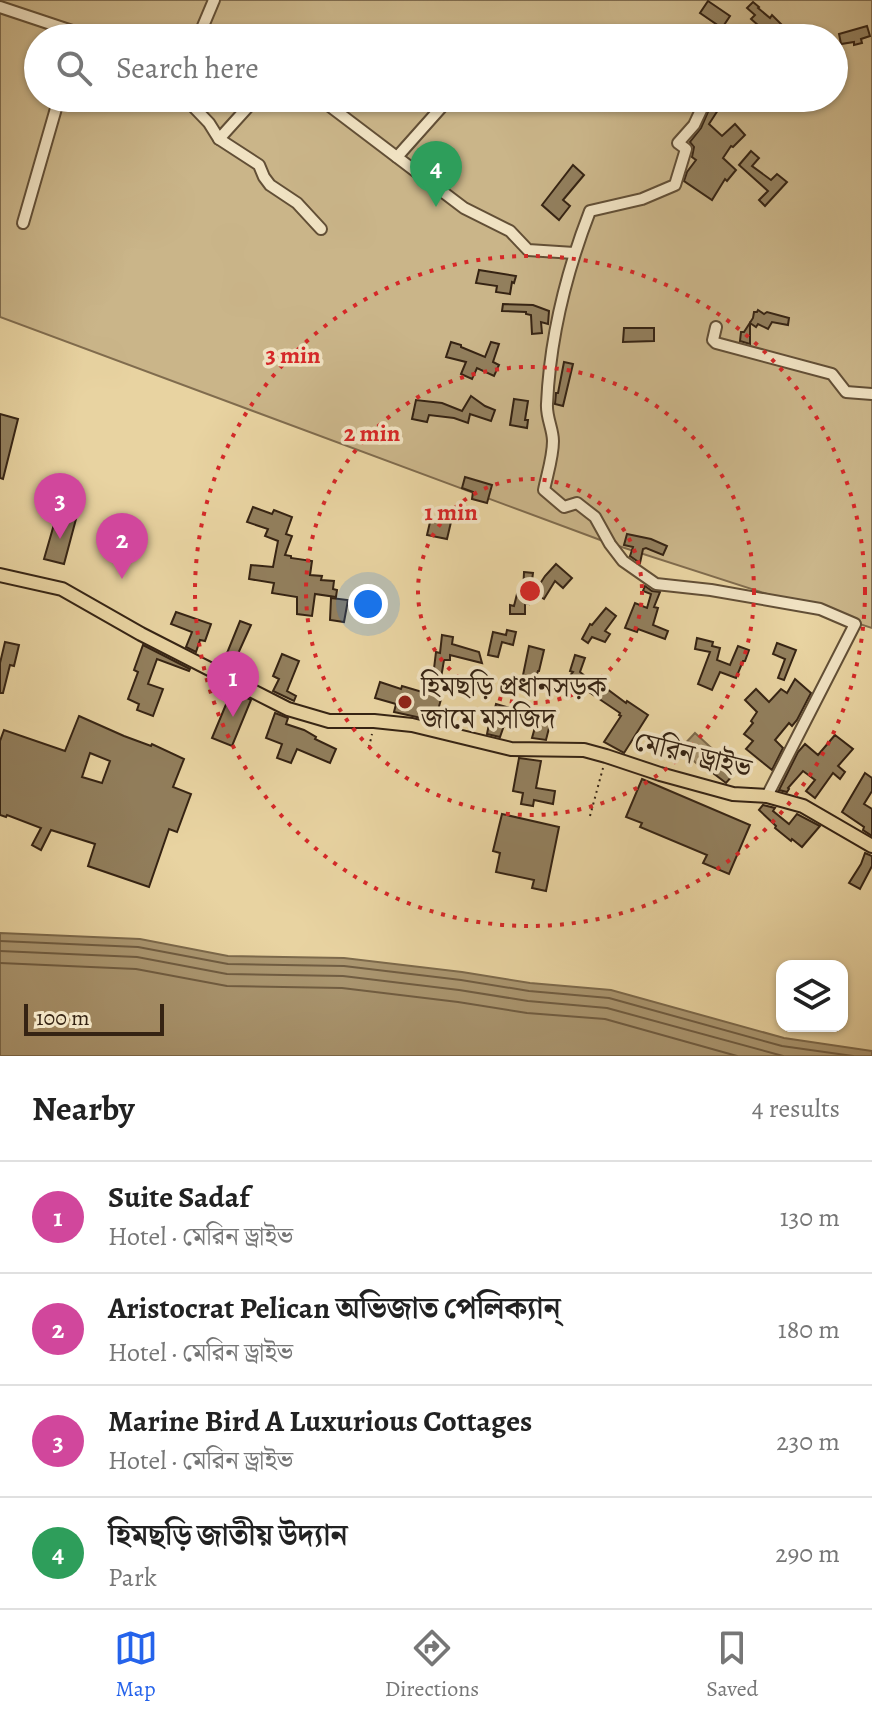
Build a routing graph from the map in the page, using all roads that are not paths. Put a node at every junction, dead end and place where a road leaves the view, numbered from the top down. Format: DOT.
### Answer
graph roads {
  1 [pos="214,0"];
  2 [pos="0,7"];
  3 [pos="45,24"];
  4 [pos="204,24"];
  5 [pos="55,112"];
  6 [pos="198,112"];
  7 [pos="243,112"];
  8 [pos="338,112"];
  9 [pos="437,112"];
  10 [pos="700,112"];
  11 [pos="219,139"];
  12 [pos="397,157"];
  13 [pos="23,223"];
  14 [pos="321,229"];
  15 [pos="574,253"];
  16 [pos="716,327"];
  17 [pos="872,394"];
  18 [pos="0,575"];
  19 [pos="767,796"];
  20 [pos="872,846"];
  1 -- 4 [label="street"];
  2 -- 3 [label="street"];
  5 -- 13 [label="street"];
  6 -- 11 [label="street"];
  7 -- 11 [label="street"];
  8 -- 12 [label="street"];
  9 -- 12 [label="street"];
  10 -- 15 [label="street"];
  11 -- 14 [label="street"];
  12 -- 15 [label="street"];
  15 -- 19 [label="street"];
  16 -- 17 [label="street"];
  18 -- 19 [label="main road, মেরিন ড্রাইভ"];
  19 -- 20 [label="main road, মেরিন ড্রাইভ"];
}
